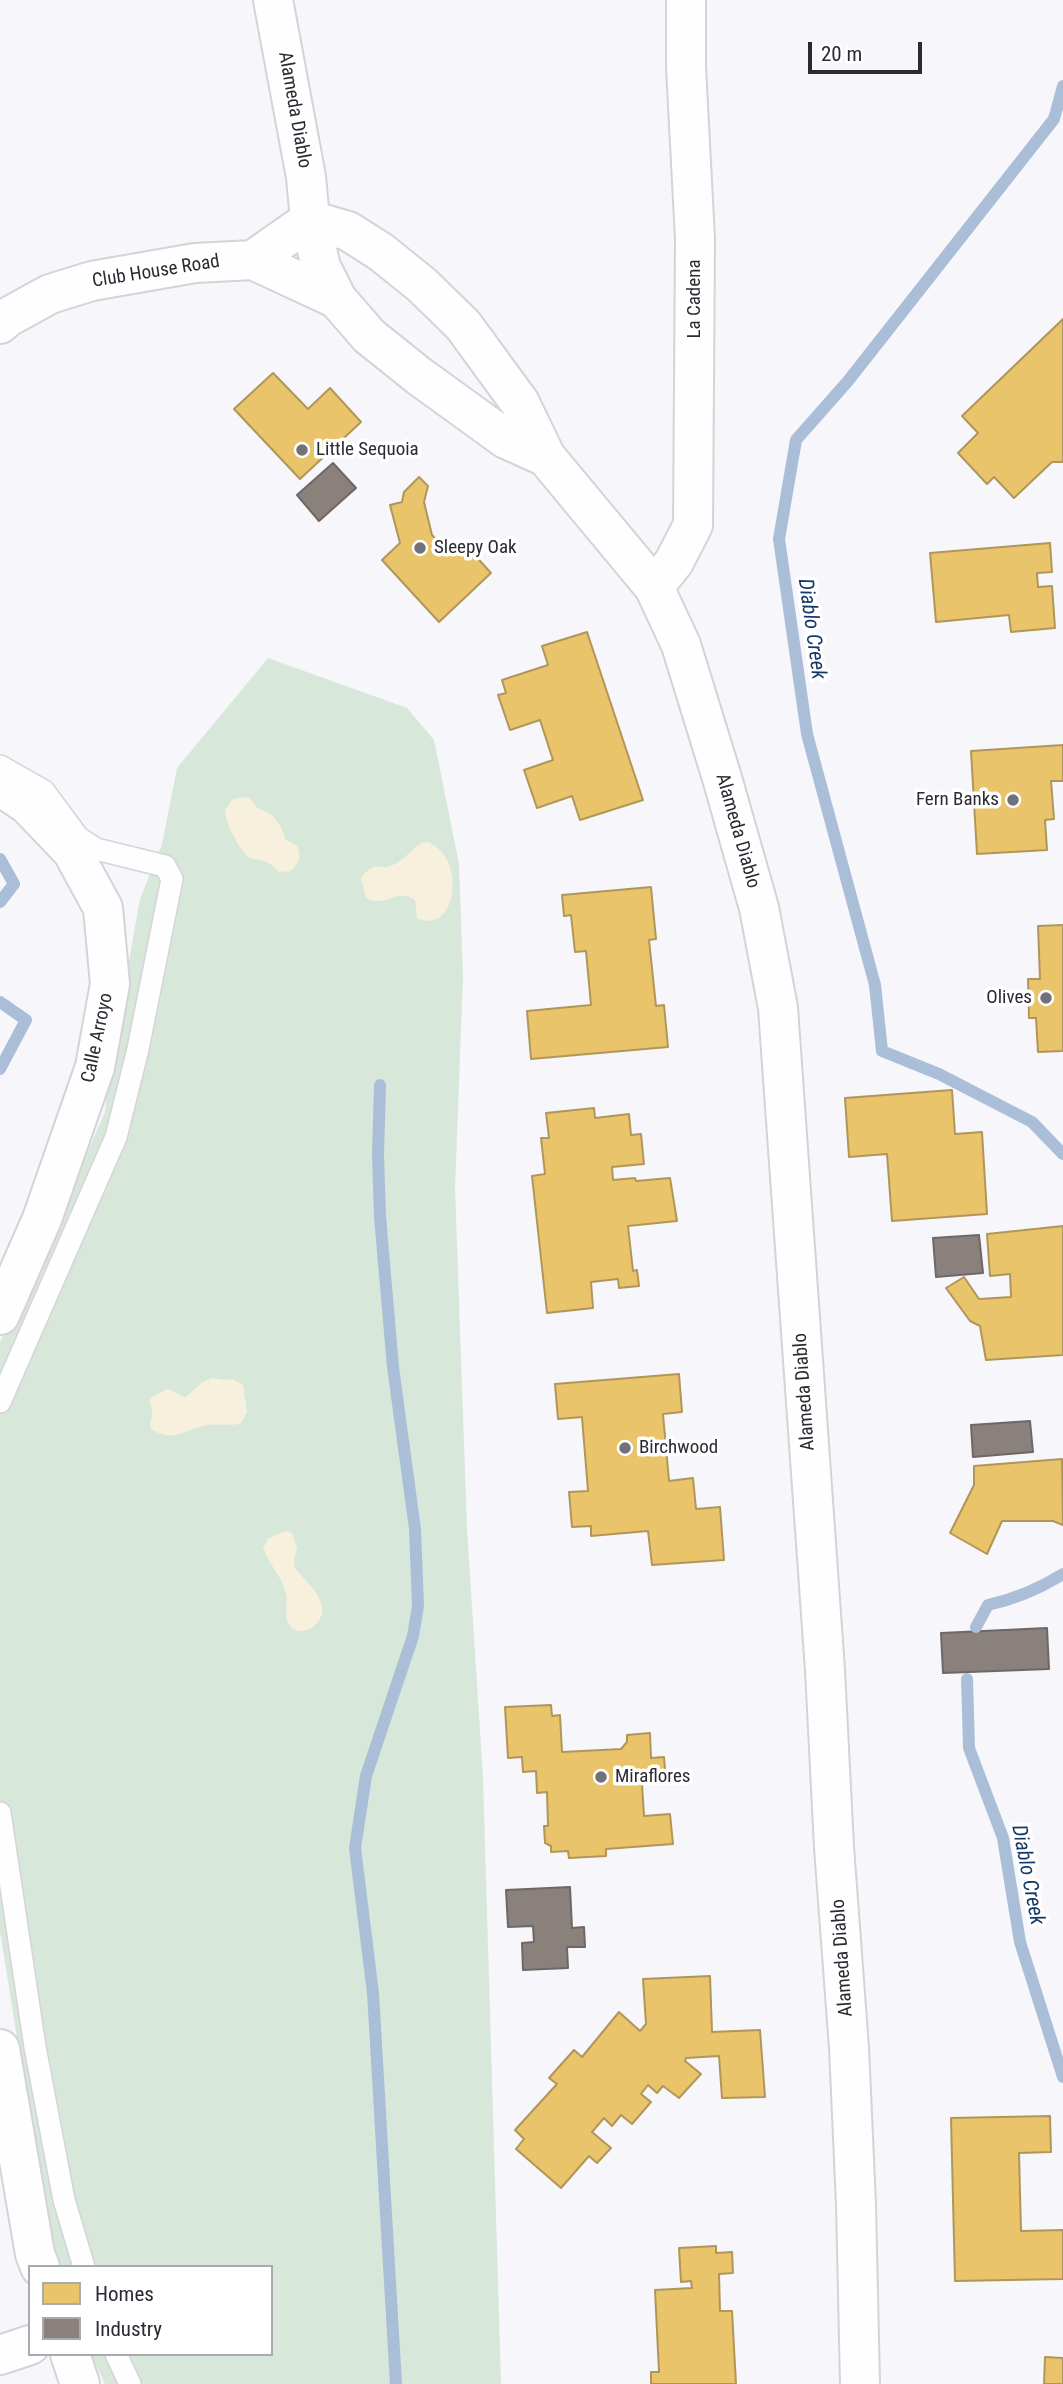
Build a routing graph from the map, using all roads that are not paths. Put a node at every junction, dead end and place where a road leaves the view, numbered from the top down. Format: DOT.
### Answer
graph roads {
  1 [pos="273,0"];
  2 [pos="686,0"];
  3 [pos="310,220"];
  4 [pos="253,260"];
  5 [pos="337,299"];
  6 [pos="0,324"];
  7 [pos="546,457"];
  8 [pos="654,587"];
  9 [pos="0,766"];
  10 [pos="0,786"];
  11 [pos="0,1315"];
  12 [pos="0,1402"];
  13 [pos="0,1813"];
  14 [pos="0,2049"];
  15 [pos="39,2265"];
  16 [pos="83,2265"];
  17 [pos="28,2346"];
  18 [pos="0,2355"];
  19 [pos="71,2356"];
  20 [pos="117,2356"];
  21 [pos="80,2384"];
  22 [pos="130,2384"];
  23 [pos="860,2384"];
  1 -- 3 [label="street, Alameda Diablo"];
  2 -- 8 [label="street, La Cadena"];
  3 -- 4 [label="street"];
  3 -- 5 [label="street, Alameda Diablo"];
  3 -- 7 [label="street, Alameda Diablo"];
  4 -- 5 [label="street, Alameda Diablo"];
  4 -- 6 [label="street, Club House Road"];
  5 -- 7 [label="street, Alameda Diablo"];
  7 -- 8 [label="street, Alameda Diablo"];
  8 -- 23 [label="street, Alameda Diablo"];
  9 -- 12 [label="lane"];
  10 -- 11 [label="street, Calle Arroyo"];
  13 -- 16 [label="lane"];
  14 -- 15 [label="street"];
  17 -- 18 [label="street"];
  19 -- 21 [label="street"];
  20 -- 22 [label="lane"];
}
